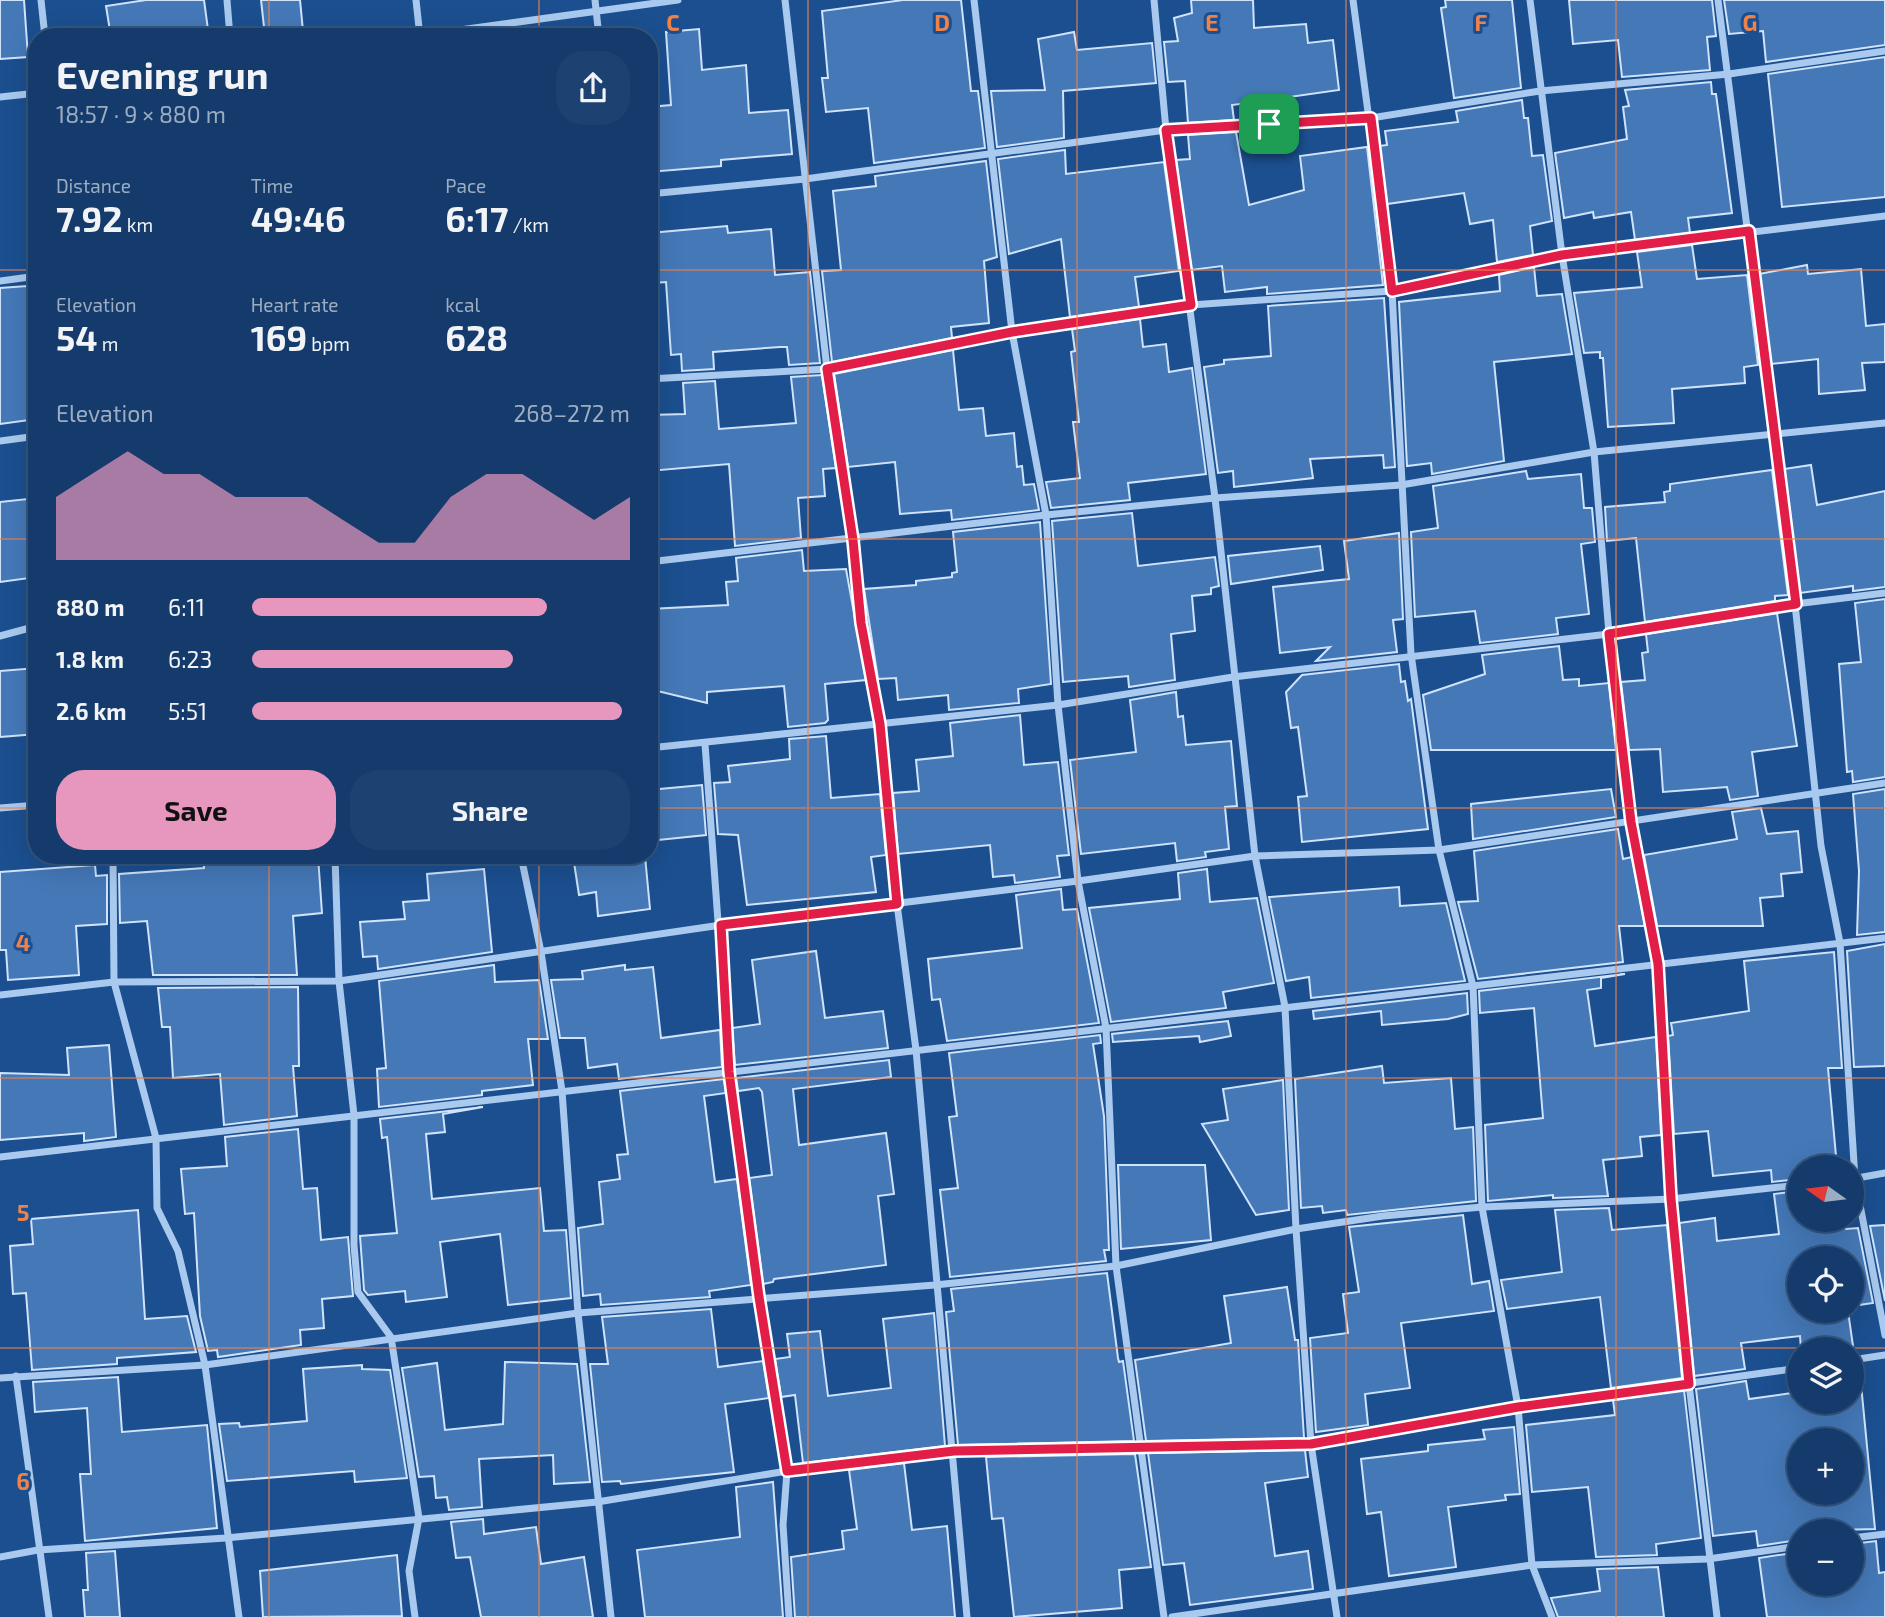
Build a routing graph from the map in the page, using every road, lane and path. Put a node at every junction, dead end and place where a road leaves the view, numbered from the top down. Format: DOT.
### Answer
graph roads {
  1 [pos="41,0"];
  2 [pos="227,0"];
  3 [pos="416,0"];
  4 [pos="595,0"];
  5 [pos="678,0"];
  6 [pos="785,0"];
  7 [pos="974,0"];
  8 [pos="1154,0"];
  9 [pos="1353,0"];
  10 [pos="1530,0"];
  11 [pos="1718,0"];
  12 [pos="596,11"];
  13 [pos="44,28"];
  14 [pos="229,28"];
  15 [pos="419,28"];
  16 [pos="476,28"];
  17 [pos="598,28"];
  18 [pos="1885,51"];
  19 [pos="1729,74"];
  20 [pos="1540,91"];
  21 [pos="28,94"];
  22 [pos="0,97"];
  23 [pos="1371,118"];
  24 [pos="1166,130"];
  25 [pos="990,152"];
  26 [pos="805,179"];
  27 [pos="658,193"];
  28 [pos="1885,216"];
  29 [pos="1749,231"];
  30 [pos="1562,255"];
  31 [pos="28,277"];
  32 [pos="0,281"];
  33 [pos="1392,291"];
  34 [pos="1191,305"];
  35 [pos="1012,332"];
  36 [pos="827,369"];
  37 [pos="658,378"];
  38 [pos="1885,423"];
  39 [pos="1774,435"];
  40 [pos="28,437"];
  41 [pos="0,441"];
  42 [pos="1594,452"];
  43 [pos="1401,485"];
  44 [pos="1215,498"];
  45 [pos="1045,514"];
  46 [pos="853,540"];
  47 [pos="658,561"];
  48 [pos="1885,593"];
  49 [pos="1796,604"];
  50 [pos="28,628"];
  51 [pos="1609,634"];
  52 [pos="0,636"];
  53 [pos="1411,654"];
  54 [pos="1233,677"];
  55 [pos="1058,705"];
  56 [pos="880,724"];
  57 [pos="705,744"];
  58 [pos="658,747"];
  59 [pos="1885,783"];
  60 [pos="1817,792"];
  61 [pos="28,806"];
  62 [pos="0,808"];
  63 [pos="1631,822"];
  64 [pos="1439,850"];
  65 [pos="1255,856"];
  66 [pos="113,864"];
  67 [pos="335,864"];
  68 [pos="523,864"];
  69 [pos="1078,881"];
  70 [pos="897,904"];
  71 [pos="721,925"];
  72 [pos="1885,938"];
  73 [pos="1840,943"];
  74 [pos="541,952"];
  75 [pos="1658,964"];
  76 [pos="339,981"];
  77 [pos="114,982"];
  78 [pos="1473,986"];
  79 [pos="0,995"];
  80 [pos="1286,1007"];
  81 [pos="1106,1028"];
  82 [pos="916,1050"];
  83 [pos="729,1072"];
  84 [pos="562,1091"];
  85 [pos="355,1115"];
  86 [pos="156,1138"];
  87 [pos="1852,1155"];
  88 [pos="0,1157"];
  89 [pos="1885,1173"];
  90 [pos="1864,1177"];
  91 [pos="1787,1186"];
  92 [pos="1671,1199"];
  93 [pos="1482,1207"];
  94 [pos="1296,1229"];
  95 [pos="1864,1232"];
  96 [pos="1116,1266"];
  97 [pos="935,1285"];
  98 [pos="759,1297"];
  99 [pos="578,1313"];
  100 [pos="1885,1335"];
  101 [pos="391,1338"];
  102 [pos="1885,1355"];
  103 [pos="1864,1358"];
  104 [pos="205,1365"];
  105 [pos="1787,1370"];
  106 [pos="16,1376"];
  107 [pos="0,1378"];
  108 [pos="1689,1384"];
  109 [pos="1518,1407"];
  110 [pos="1311,1444"];
  111 [pos="1139,1449"];
  112 [pos="954,1451"];
  113 [pos="787,1471"];
  114 [pos="597,1502"];
  115 [pos="419,1518"];
  116 [pos="1885,1534"];
  117 [pos="1864,1537"];
  118 [pos="226,1538"];
  119 [pos="1787,1548"];
  120 [pos="38,1550"];
  121 [pos="0,1558"];
  122 [pos="1708,1559"];
  123 [pos="1532,1565"];
  124 [pos="1333,1593"];
  125 [pos="49,1617"];
  126 [pos="239,1617"];
  127 [pos="415,1617"];
  128 [pos="611,1617"];
  129 [pos="789,1617"];
  130 [pos="967,1617"];
  131 [pos="1164,1617"];
  132 [pos="1172,1617"];
  133 [pos="1337,1617"];
  134 [pos="1552,1617"];
  135 [pos="1717,1617"];
  1 -- 13 [label="street"];
  2 -- 14 [label="street"];
  3 -- 15 [label="street"];
  4 -- 12 [label="street"];
  5 -- 12 [label="street"];
  6 -- 26 [label="street"];
  7 -- 25 [label="street"];
  8 -- 24 [label="street"];
  9 -- 23 [label="street"];
  10 -- 20 [label="street"];
  11 -- 19 [label="street"];
  12 -- 16 [label="street"];
  12 -- 17 [label="street"];
  18 -- 19 [label="street"];
  19 -- 20 [label="street"];
  19 -- 29 [label="street"];
  20 -- 23 [label="street"];
  20 -- 30 [label="street"];
  21 -- 22 [label="street"];
  23 -- 24 [label="street"];
  23 -- 33 [label="street"];
  24 -- 25 [label="street"];
  24 -- 34 [label="street"];
  25 -- 26 [label="street"];
  25 -- 35 [label="street"];
  26 -- 27 [label="street"];
  26 -- 36 [label="street"];
  28 -- 29 [label="street"];
  29 -- 30 [label="street"];
  29 -- 39 [label="street"];
  30 -- 33 [label="street"];
  30 -- 42 [label="street"];
  31 -- 32 [label="street"];
  33 -- 34 [label="street"];
  33 -- 43 [label="street"];
  34 -- 35 [label="street"];
  34 -- 44 [label="street"];
  35 -- 36 [label="street"];
  35 -- 45 [label="street"];
  36 -- 37 [label="street"];
  36 -- 46 [label="street"];
  38 -- 39 [label="street"];
  39 -- 42 [label="street"];
  39 -- 49 [label="street"];
  40 -- 41 [label="street"];
  42 -- 43 [label="street"];
  42 -- 51 [label="street"];
  43 -- 44 [label="street"];
  43 -- 53 [label="street"];
  44 -- 45 [label="street"];
  44 -- 54 [label="street"];
  45 -- 46 [label="street"];
  45 -- 55 [label="street"];
  46 -- 47 [label="street"];
  46 -- 56 [label="street"];
  48 -- 49 [label="street"];
  49 -- 51 [label="street"];
  49 -- 60 [label="street"];
  50 -- 52 [label="street"];
  51 -- 53 [label="street"];
  51 -- 63 [label="street"];
  53 -- 54 [label="street"];
  53 -- 64 [label="street"];
  54 -- 55 [label="street"];
  54 -- 65 [label="street"];
  55 -- 56 [label="street"];
  55 -- 69 [label="street"];
  56 -- 57 [label="street"];
  56 -- 70 [label="street"];
  57 -- 58 [label="street"];
  57 -- 71 [label="street"];
  59 -- 60 [label="street"];
  60 -- 63 [label="street"];
  60 -- 73 [label="street"];
  61 -- 62 [label="street"];
  63 -- 64 [label="street"];
  63 -- 75 [label="street"];
  64 -- 65 [label="street"];
  64 -- 78 [label="street"];
  65 -- 69 [label="street"];
  65 -- 80 [label="street"];
  66 -- 77 [label="street"];
  67 -- 76 [label="street"];
  68 -- 74 [label="street"];
  69 -- 70 [label="street"];
  69 -- 81 [label="street"];
  70 -- 71 [label="street"];
  70 -- 82 [label="street"];
  71 -- 74 [label="street"];
  71 -- 83 [label="street"];
  72 -- 73 [label="street"];
  73 -- 75 [label="street"];
  73 -- 87 [label="street"];
  74 -- 76 [label="street"];
  74 -- 84 [label="street"];
  75 -- 78 [label="street"];
  75 -- 92 [label="street"];
  76 -- 77 [label="street"];
  76 -- 85 [label="street"];
  77 -- 79 [label="street"];
  77 -- 86 [label="street"];
  78 -- 80 [label="street"];
  78 -- 93 [label="street"];
  80 -- 81 [label="street"];
  80 -- 94 [label="street"];
  81 -- 82 [label="street"];
  81 -- 96 [label="street"];
  82 -- 83 [label="street"];
  82 -- 97 [label="street"];
  83 -- 84 [label="street"];
  83 -- 98 [label="street"];
  84 -- 85 [label="street"];
  84 -- 99 [label="street"];
  85 -- 86 [label="street"];
  85 -- 101 [label="street"];
  86 -- 88 [label="street"];
  86 -- 104 [label="street"];
  89 -- 90 [label="street"];
  91 -- 92 [label="street"];
  92 -- 93 [label="street"];
  92 -- 108 [label="street"];
  93 -- 94 [label="street"];
  93 -- 109 [label="street"];
  94 -- 96 [label="street"];
  94 -- 110 [label="street"];
  95 -- 100 [label="street"];
  96 -- 97 [label="street"];
  96 -- 111 [label="street"];
  97 -- 98 [label="street"];
  97 -- 112 [label="street"];
  98 -- 99 [label="street"];
  98 -- 113 [label="street"];
  99 -- 101 [label="street"];
  99 -- 114 [label="street"];
  101 -- 104 [label="street"];
  101 -- 115 [label="street"];
  102 -- 103 [label="street"];
  104 -- 106 [label="street"];
  104 -- 118 [label="street"];
  105 -- 108 [label="street"];
  106 -- 107 [label="street"];
  106 -- 120 [label="street"];
  108 -- 109 [label="street"];
  108 -- 122 [label="street"];
  109 -- 110 [label="street"];
  109 -- 123 [label="street"];
  110 -- 111 [label="street"];
  110 -- 124 [label="street"];
  111 -- 112 [label="street"];
  111 -- 131 [label="street"];
  112 -- 113 [label="street"];
  112 -- 130 [label="street"];
  113 -- 114 [label="street"];
  113 -- 129 [label="street"];
  114 -- 115 [label="street"];
  114 -- 128 [label="street"];
  115 -- 118 [label="street"];
  115 -- 127 [label="street"];
  116 -- 117 [label="street"];
  118 -- 120 [label="street"];
  118 -- 126 [label="street"];
  119 -- 122 [label="street"];
  120 -- 121 [label="street"];
  120 -- 125 [label="street"];
  122 -- 123 [label="street"];
  122 -- 135 [label="street"];
  123 -- 124 [label="street"];
  123 -- 134 [label="street"];
  124 -- 132 [label="street"];
  124 -- 133 [label="street"];
}
